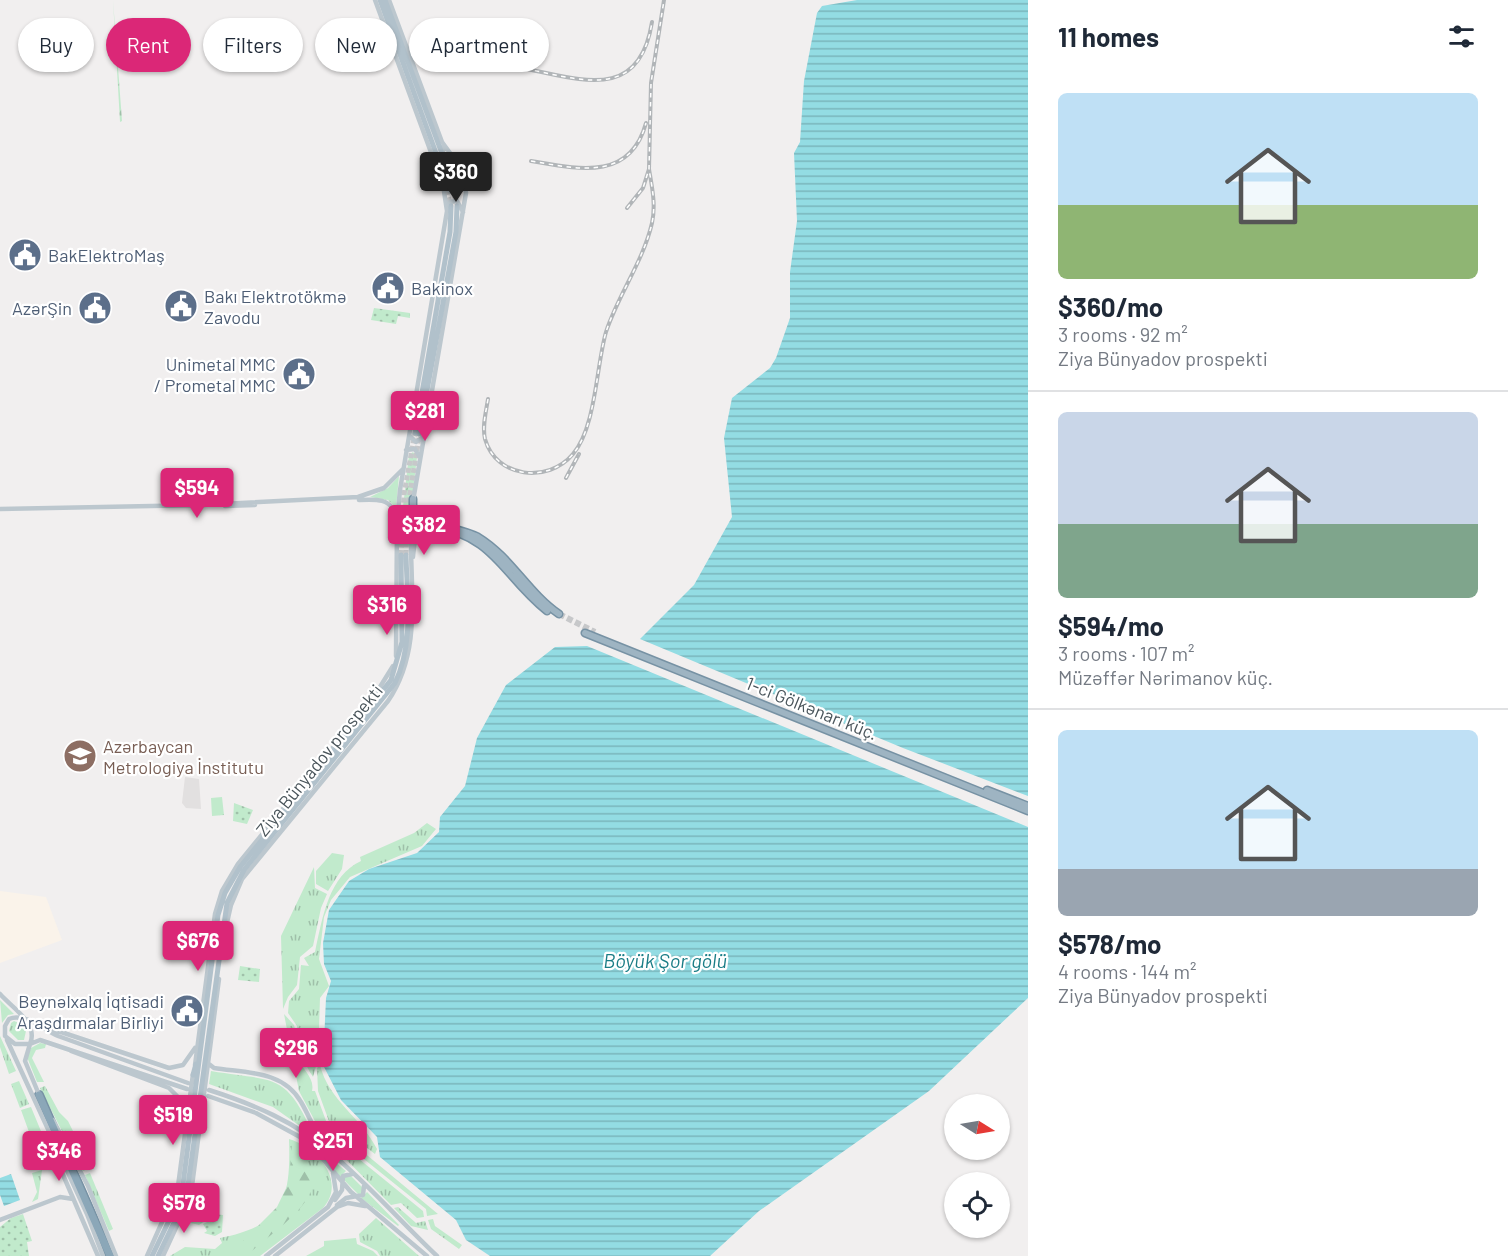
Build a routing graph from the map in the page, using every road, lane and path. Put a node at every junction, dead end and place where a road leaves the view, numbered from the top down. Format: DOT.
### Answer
graph roads {
  1 [pos="383,1"];
  2 [pos="442,142"];
  3 [pos="435,152"];
  4 [pos="457,160"];
  5 [pos="440,177"];
  6 [pos="464,178"];
  7 [pos="452,208"];
  8 [pos="463,218"];
  9 [pos="417,433"];
  10 [pos="406,450"];
  11 [pos="419,464"];
  12 [pos="404,466"];
  13 [pos="413,499"];
  14 [pos="0,511"];
  15 [pos="397,521"];
  16 [pos="430,525"];
  17 [pos="397,529"];
  18 [pos="411,534"];
  19 [pos="404,556"];
  20 [pos="411,577"];
  21 [pos="595,632"];
  22 [pos="585,633"];
  23 [pos="394,661"];
  24 [pos="399,675"];
  25 [pos="380,697"];
  26 [pos="388,701"];
  27 [pos="345,739"];
  28 [pos="353,744"];
  29 [pos="320,763"];
  30 [pos="328,768"];
  31 [pos="297,806"];
  32 [pos="1028,806"];
  33 [pos="1028,811"];
  34 [pos="282,830"];
  35 [pos="258,839"];
  36 [pos="245,860"];
  37 [pos="225,893"];
  38 [pos="226,925"];
  39 [pos="213,926"];
  40 [pos="209,957"];
  41 [pos="218,957"];
  42 [pos="209,987"];
  43 [pos="0,993"];
  44 [pos="212,1004"];
  45 [pos="25,1019"];
  46 [pos="0,1023"];
  47 [pos="33,1023"];
  48 [pos="203,1030"];
  49 [pos="6,1036"];
  50 [pos="198,1037"];
  51 [pos="212,1038"];
  52 [pos="30,1044"];
  53 [pos="55,1044"];
  54 [pos="208,1060"];
  55 [pos="193,1075"];
  56 [pos="207,1092"];
  57 [pos="191,1094"];
  58 [pos="39,1095"];
  59 [pos="33,1101"];
  60 [pos="197,1118"];
  61 [pos="191,1122"];
  62 [pos="187,1130"];
  63 [pos="332,1153"];
  64 [pos="186,1161"];
  65 [pos="332,1171"];
  66 [pos="354,1176"];
  67 [pos="64,1180"];
  68 [pos="343,1183"];
  69 [pos="364,1185"];
  70 [pos="178,1186"];
  71 [pos="356,1196"];
  72 [pos="75,1202"];
  73 [pos="369,1207"];
  74 [pos="330,1209"];
  75 [pos="178,1214"];
  76 [pos="166,1217"];
  77 [pos="0,1219"];
  78 [pos="168,1246"];
  79 [pos="157,1247"];
  80 [pos="98,1256"];
  81 [pos="103,1256"];
  82 [pos="110,1256"];
  83 [pos="116,1256"];
  84 [pos="147,1256"];
  85 [pos="152,1256"];
  86 [pos="158,1256"];
  87 [pos="163,1256"];
  88 [pos="267,1256"];
  89 [pos="275,1256"];
  90 [pos="427,1256"];
  91 [pos="437,1256"];
  1 -- 2 [label="main road, Ziya Bünyadov prospekti"];
  1 -- 3 [label="main road, Ziya Bünyadov prospekti"];
  2 -- 3 [label="main road"];
  2 -- 4 [label="main road, Ziya Bünyadov prospekti"];
  3 -- 5 [label="main road, Ziya Bünyadov prospekti"];
  4 -- 5 [label="main road"];
  4 -- 6 [label="main road, Ziya Bünyadov prospekti"];
  5 -- 6 [label="main road"];
  5 -- 7 [label="main road, Ziya Bünyadov prospekti"];
  6 -- 8 [label="main road, Ziya Bünyadov prospekti"];
  7 -- 8 [label="main road"];
  7 -- 9 [label="main road, Ziya Bünyadov prospekti"];
  8 -- 9 [label="main road, Ziya Bünyadov prospekti"];
  9 -- 10 [label="main road, Ziya Bünyadov prospekti"];
  9 -- 11 [label="main road, Ziya Bünyadov prospekti"];
  10 -- 11 [label="main road"];
  10 -- 12 [label="main road, Ziya Bünyadov prospekti"];
  11 -- 13 [label="main road, Ziya Bünyadov prospekti"];
  12 -- 14 [label="main road"];
  12 -- 15 [label="main road, Ziya Bünyadov prospekti"];
  13 -- 16 [label="highway"];
  13 -- 18 [label="main road, Ziya Bünyadov prospekti"];
  14 -- 15 [label="main road"];
  15 -- 17 [label="main road, Ziya Bünyadov prospekti"];
  16 -- 18 [label="main road"];
  16 -- 20 [label="main road"];
  17 -- 18 [label="main road"];
  17 -- 19 [label="main road, Ziya Bünyadov prospekti"];
  18 -- 19 [label="main road, Ziya Bünyadov prospekti"];
  19 -- 20 [label="main road, Ziya Bünyadov prospekti"];
  19 -- 23 [label="main road, Ziya Bünyadov prospekti"];
  19 -- 24 [label="main road, Ziya Bünyadov prospekti"];
  19 -- 25 [label="main road, Ziya Bünyadov prospekti"];
  20 -- 26 [label="main road, Ziya Bünyadov prospekti"];
  21 -- 32 [label="highway, 1-ci Gölkənarı küç."];
  22 -- 33 [label="highway, 1-ci Gölkənarı küç."];
  23 -- 25 [label="main road"];
  23 -- 29 [label="main road, Ziya Bünyadov prospekti"];
  24 -- 26 [label="main road"];
  24 -- 30 [label="main road, Ziya Bünyadov prospekti"];
  25 -- 27 [label="main road, Ziya Bünyadov prospekti"];
  26 -- 28 [label="main road, Ziya Bünyadov prospekti"];
  27 -- 29 [label="main road"];
  27 -- 36 [label="main road, Ziya Bünyadov prospekti"];
  28 -- 30 [label="main road"];
  28 -- 34 [label="main road, Ziya Bünyadov prospekti"];
  29 -- 35 [label="main road, Ziya Bünyadov prospekti"];
  30 -- 31 [label="main road, Ziya Bünyadov prospekti"];
  31 -- 34 [label="main road"];
  31 -- 41 [label="main road, Ziya Bünyadov prospekti"];
  34 -- 38 [label="main road, Ziya Bünyadov prospekti"];
  35 -- 36 [label="main road"];
  35 -- 39 [label="main road, Ziya Bünyadov prospekti"];
  36 -- 37 [label="main road, Ziya Bünyadov prospekti"];
  37 -- 39 [label="main road"];
  37 -- 42 [label="main road, Ziya Bünyadov prospekti"];
  38 -- 41 [label="main road"];
  38 -- 51 [label="main road, Ziya Bünyadov prospekti"];
  39 -- 40 [label="main road, Ziya Bünyadov prospekti"];
  40 -- 42 [label="main road"];
  40 -- 50 [label="main road, Ziya Bünyadov prospekti"];
  41 -- 44 [label="main road, Ziya Bünyadov prospekti"];
  42 -- 48 [label="main road, Ziya Bünyadov prospekti"];
  43 -- 45 [label="main road"];
  44 -- 51 [label="main road"];
  44 -- 60 [label="main road, Ziya Bünyadov prospekti"];
  45 -- 47 [label="main road"];
  45 -- 49 [label="main road"];
  45 -- 52 [label="main road"];
  46 -- 49 [label="main road"];
  47 -- 50 [label="main road"];
  47 -- 53 [label="main road"];
  48 -- 55 [label="main road"];
  48 -- 61 [label="main road, Ziya Bünyadov prospekti"];
  49 -- 52 [label="main road"];
  49 -- 59 [label="main road"];
  50 -- 55 [label="main road, Ziya Bünyadov prospekti"];
  51 -- 54 [label="main road, Ziya Bünyadov prospekti"];
  52 -- 53 [label="main road"];
  52 -- 58 [label="main road"];
  53 -- 62 [label="main road"];
  54 -- 56 [label="main road, Ziya Bünyadov prospekti"];
  54 -- 63 [label="main road"];
  55 -- 57 [label="main road, Ziya Bünyadov prospekti"];
  56 -- 60 [label="main road"];
  56 -- 63 [label="main road"];
  56 -- 65 [label="main road"];
  56 -- 78 [label="main road, Ziya Bünyadov prospekti"];
  57 -- 61 [label="main road"];
  57 -- 62 [label="main road, Ziya Bünyadov prospekti"];
  58 -- 82 [label="highway"];
  58 -- 83 [label="main road"];
  59 -- 67 [label="main road"];
  59 -- 81 [label="main road"];
  60 -- 75 [label="main road, Ziya Bünyadov prospekti"];
  61 -- 64 [label="main road, Ziya Bünyadov prospekti"];
  62 -- 70 [label="main road, Ziya Bünyadov prospekti"];
  63 -- 66 [label="main road"];
  64 -- 70 [label="main road"];
  64 -- 79 [label="main road, Ziya Bünyadov prospekti"];
  65 -- 68 [label="main road"];
  65 -- 74 [label="main road"];
  66 -- 68 [label="main road"];
  66 -- 69 [label="main road"];
  67 -- 72 [label="main road"];
  67 -- 77 [label="main road"];
  68 -- 71 [label="main road"];
  68 -- 74 [label="main road"];
  69 -- 71 [label="main road"];
  69 -- 91 [label="main road"];
  70 -- 76 [label="main road, Ziya Bünyadov prospekti"];
  71 -- 73 [label="main road"];
  71 -- 74 [label="main road"];
  72 -- 77 [label="main road"];
  72 -- 80 [label="main road"];
  73 -- 74 [label="main road"];
  73 -- 90 [label="main road"];
  74 -- 88 [label="main road"];
  74 -- 89 [label="main road"];
  75 -- 78 [label="main road"];
  75 -- 86 [label="main road, Ziya Bünyadov prospekti"];
  76 -- 79 [label="main road"];
  76 -- 84 [label="main road, Ziya Bünyadov prospekti"];
  78 -- 87 [label="main road, Ziya Bünyadov prospekti"];
  79 -- 85 [label="main road, Ziya Bünyadov prospekti"];
}
